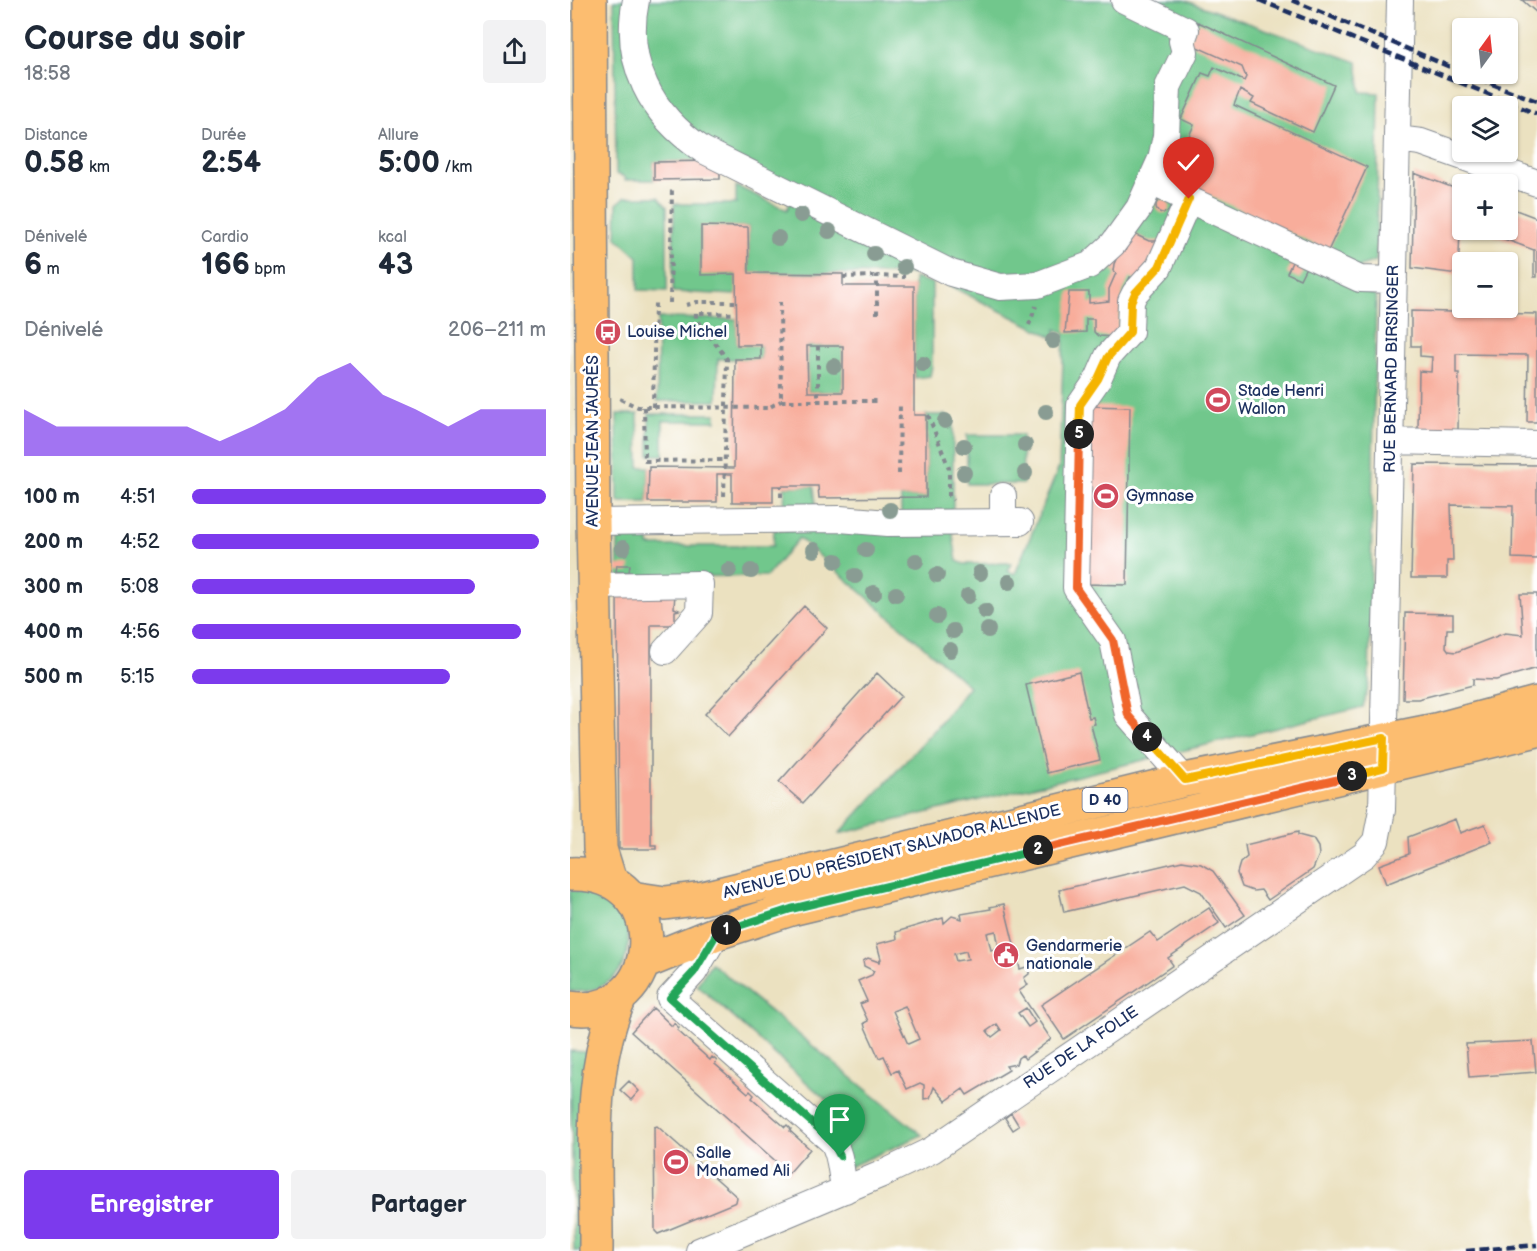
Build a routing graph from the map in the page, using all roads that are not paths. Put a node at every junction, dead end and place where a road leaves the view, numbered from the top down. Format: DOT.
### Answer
graph roads {
  1 [pos="590,0"];
  2 [pos="636,0"];
  3 [pos="1124,0"];
  4 [pos="1400,0"];
  5 [pos="1397,139"];
  6 [pos="1151,182"];
  7 [pos="1537,183"];
  8 [pos="1189,199"];
  9 [pos="1394,280"];
  10 [pos="1391,441"];
  11 [pos="1537,444"];
  12 [pos="1002,496"];
  13 [pos="593,522"];
  14 [pos="594,585"];
  15 [pos="665,651"];
  16 [pos="1537,703"];
  17 [pos="1537,730"];
  18 [pos="1384,753"];
  19 [pos="1185,780"];
  20 [pos="570,874"];
  21 [pos="621,889"];
  22 [pos="717,933"];
  23 [pos="644,963"];
  24 [pos="621,995"];
  25 [pos="570,1008"];
  26 [pos="845,1190"];
  27 [pos="596,1251"];
  28 [pos="699,1251"];
  1 -- 13 [label="main road, AVENUE JEAN JAURÈS"];
  2 -- 6 [label="street"];
  3 -- 6 [label="street"];
  4 -- 5 [label="street, RUE BERNARD BIRSINGER"];
  5 -- 7 [label="street"];
  5 -- 9 [label="street, RUE BERNARD BIRSINGER"];
  6 -- 8 [label="street"];
  8 -- 9 [label="street"];
  8 -- 19 [label="street"];
  9 -- 10 [label="street, RUE BERNARD BIRSINGER"];
  10 -- 11 [label="street"];
  10 -- 18 [label="street, RUE BERNARD BIRSINGER"];
  12 -- 13 [label="street"];
  13 -- 14 [label="main road, AVENUE JEAN JAURÈS"];
  14 -- 15 [label="street"];
  14 -- 21 [label="main road, AVENUE JEAN JAURÈS"];
  16 -- 18 [label="main road, AVENUE DU PRÉSIDENT SALVADOR ALLENDE / D 40"];
  17 -- 18 [label="main road, AVENUE DU PRÉSIDENT SALVADOR ALLENDE / D 40"];
  18 -- 19 [label="main road, AVENUE DU PRÉSIDENT SALVADOR ALLENDE / D 40"];
  18 -- 22 [label="main road, AVENUE DU PRÉSIDENT SALVADOR ALLENDE / D 40"];
  18 -- 26 [label="street, RUE DE LA FOLIE"];
  19 -- 21 [label="main road, AVENUE DU PRÉSIDENT SALVADOR ALLENDE / D 40"];
  20 -- 21 [label="main road, AVENUE DU PRÉSIDENT SALVADOR ALLENDE"];
  21 -- 23 [label="main road, AVENUE JEAN JAURÈS"];
  22 -- 23 [label="main road, AVENUE DU PRÉSIDENT SALVADOR ALLENDE / D 40"];
  22 -- 26 [label="street"];
  23 -- 24 [label="main road"];
  24 -- 25 [label="main road"];
  24 -- 27 [label="main road"];
  26 -- 28 [label="street, RUE DE LA FOLIE"];
}
